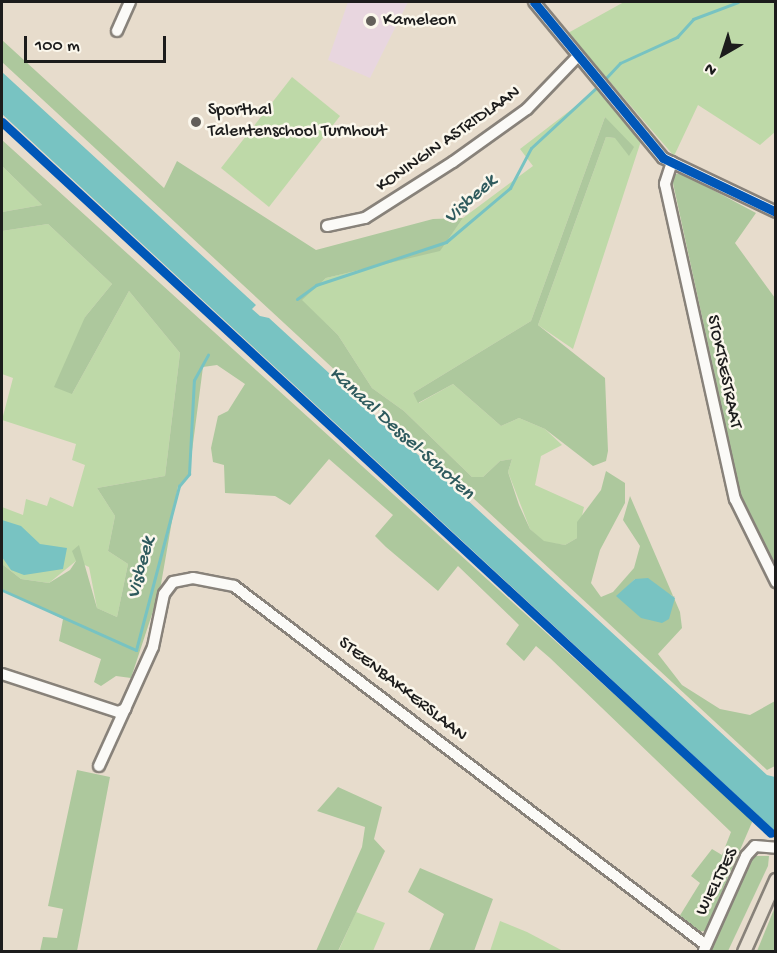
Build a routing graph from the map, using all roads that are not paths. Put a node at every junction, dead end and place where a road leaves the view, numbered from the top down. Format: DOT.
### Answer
graph roads {
  1 [pos="130,2"];
  2 [pos="534,2"];
  3 [pos="117,31"];
  4 [pos="577,57"];
  5 [pos="672,162"];
  6 [pos="776,212"];
  7 [pos="327,226"];
  8 [pos="776,582"];
  9 [pos="2,674"];
  10 [pos="125,710"];
  11 [pos="99,766"];
  12 [pos="776,848"];
  13 [pos="776,880"];
  14 [pos="704,948"];
  15 [pos="744,951"];
  1 -- 3 [label="street"];
  2 -- 4 [label="street"];
  4 -- 5 [label="street"];
  4 -- 7 [label="street, KONINGIN ASTRIDLAAN"];
  5 -- 6 [label="street"];
  5 -- 8 [label="street, STOKTSESTRAAT"];
  9 -- 10 [label="street"];
  10 -- 11 [label="street, STEENBAKKERSLAAN"];
  10 -- 14 [label="street, STEENBAKKERSLAAN"];
  12 -- 14 [label="street, WIELTJES"];
  13 -- 15 [label="main road"];
}
